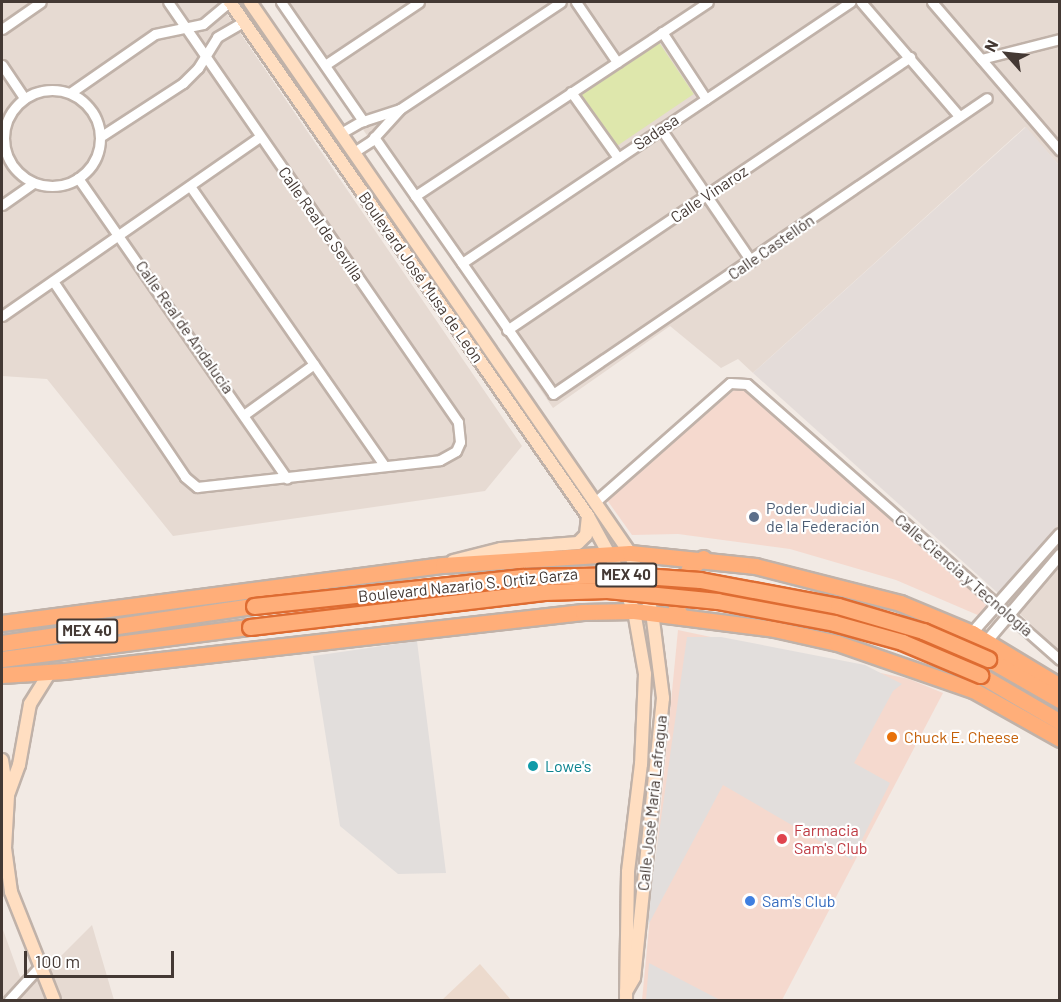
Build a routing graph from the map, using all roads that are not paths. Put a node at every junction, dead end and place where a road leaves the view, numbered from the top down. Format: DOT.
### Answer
graph roads {
  1 [pos="41,2"];
  2 [pos="168,2"];
  3 [pos="229,2"];
  4 [pos="250,2"];
  5 [pos="281,2"];
  6 [pos="418,2"];
  7 [pos="561,2"];
  8 [pos="576,2"];
  9 [pos="708,2"];
  10 [pos="851,2"];
  11 [pos="861,2"];
  12 [pos="932,2"];
  13 [pos="243,22"];
  14 [pos="186,28"];
  15 [pos="2,29"];
  16 [pos="662,32"];
  17 [pos="1058,42"];
  18 [pos="910,57"];
  19 [pos="205,58"];
  20 [pos="981,59"];
  21 [pos="617,62"];
  22 [pos="2,64"];
  23 [pos="325,65"];
  24 [pos="572,92"];
  25 [pos="70,93"];
  26 [pos="24,98"];
  27 [pos="987,98"];
  28 [pos="706,99"];
  29 [pos="400,109"];
  30 [pos="305,111"];
  31 [pos="959,116"];
  32 [pos="363,121"];
  33 [pos="661,129"];
  34 [pos="341,133"];
  35 [pos="100,137"];
  36 [pos="260,137"];
  37 [pos="374,137"];
  38 [pos="3,144"];
  39 [pos="1059,151"];
  40 [pos="354,152"];
  41 [pos="618,158"];
  42 [pos="78,178"];
  43 [pos="34,183"];
  44 [pos="190,186"];
  45 [pos="415,196"];
  46 [pos="706,196"];
  47 [pos="2,205"];
  48 [pos="120,233"];
  49 [pos="751,261"];
  50 [pos="462,263"];
  51 [pos="53,281"];
  52 [pos="2,316"];
  53 [pos="507,330"];
  54 [pos="314,364"];
  55 [pos="245,414"];
  56 [pos="383,464"];
  57 [pos="287,479"];
  58 [pos="595,502"];
  59 [pos="588,516"];
  60 [pos="1059,534"];
  61 [pos="630,553"];
  62 [pos="609,554"];
  63 [pos="704,558"];
  64 [pos="1058,559"];
  65 [pos="563,560"];
  66 [pos="443,565"];
  67 [pos="194,597"];
  68 [pos="1000,605"];
  69 [pos="247,607"];
  70 [pos="633,610"];
  71 [pos="583,612"];
  72 [pos="652,612"];
  73 [pos="1009,613"];
  74 [pos="681,617"];
  75 [pos="2,623"];
  76 [pos="208,632"];
  77 [pos="972,633"];
  78 [pos="987,641"];
  79 [pos="2,643"];
  80 [pos="286,645"];
  81 [pos="2,659"];
  82 [pos="1059,660"];
  83 [pos="50,672"];
  84 [pos="2,675"];
  85 [pos="1059,686"];
  86 [pos="1059,700"];
  87 [pos="1059,722"];
  88 [pos="660,728"];
  89 [pos="1059,738"];
  90 [pos="2,760"];
  91 [pos="641,764"];
  92 [pos="8,796"];
  93 [pos="6,894"];
  94 [pos="41,965"];
  95 [pos="626,996"];
  96 [pos="9,1000"];
  97 [pos="54,1000"];
  1 -- 15 [label="street"];
  2 -- 14 [label="street, Calle Real de Sevilla"];
  3 -- 13 [label="main road, Boulevard José Musa de León"];
  3 -- 14 [label="street"];
  4 -- 34 [label="main road, Boulevard José Musa de León"];
  5 -- 23 [label="street"];
  6 -- 23 [label="street"];
  7 -- 29 [label="street"];
  8 -- 21 [label="street"];
  9 -- 16 [label="street"];
  10 -- 28 [label="street, Sadasa"];
  11 -- 18 [label="street"];
  12 -- 20 [label="street"];
  13 -- 19 [label="street"];
  13 -- 30 [label="main road, Boulevard José Musa de León"];
  14 -- 19 [label="street, Calle Real de Sevilla"];
  14 -- 25 [label="street"];
  16 -- 21 [label="street"];
  16 -- 28 [label="street"];
  17 -- 20 [label="street"];
  18 -- 31 [label="street"];
  18 -- 46 [label="street, Calle Vinaroz"];
  19 -- 35 [label="street"];
  19 -- 36 [label="street, Calle Real de Sevilla"];
  20 -- 39 [label="street"];
  21 -- 24 [label="street"];
  22 -- 26 [label="street"];
  23 -- 32 [label="street"];
  24 -- 41 [label="street"];
  24 -- 45 [label="street"];
  25 -- 26 [label="street"];
  25 -- 35 [label="street"];
  26 -- 38 [label="street"];
  27 -- 31 [label="street, Calle Castellón"];
  28 -- 33 [label="street, Sadasa"];
  29 -- 32 [label="street"];
  29 -- 37 [label="street"];
  30 -- 40 [label="main road"];
  30 -- 59 [label="main road, Boulevard José Musa de León"];
  31 -- 49 [label="street, Calle Castellón"];
  32 -- 34 [label="street"];
  33 -- 41 [label="street, Sadasa"];
  33 -- 46 [label="street"];
  34 -- 40 [label="main road, Boulevard José Musa de León"];
  35 -- 42 [label="street"];
  36 -- 44 [label="street"];
  36 -- 56 [label="street, Calle Real de Sevilla"];
  37 -- 40 [label="street"];
  37 -- 45 [label="street"];
  38 -- 43 [label="street"];
  40 -- 58 [label="main road, Boulevard José Musa de León"];
  41 -- 50 [label="street, Sadasa"];
  42 -- 43 [label="street"];
  42 -- 48 [label="street, Calle Real de Andalucía"];
  43 -- 47 [label="street"];
  44 -- 48 [label="street"];
  44 -- 54 [label="street"];
  45 -- 50 [label="street"];
  46 -- 49 [label="street"];
  46 -- 53 [label="street, Calle Vinaroz"];
  48 -- 51 [label="street"];
  48 -- 55 [label="street, Calle Real de Andalucía"];
  49 -- 53 [label="street, Calle Castellón"];
  50 -- 53 [label="street"];
  51 -- 52 [label="street"];
  51 -- 57 [label="street"];
  54 -- 55 [label="street"];
  54 -- 56 [label="street"];
  55 -- 57 [label="street, Calle Real de Andalucía"];
  56 -- 57 [label="street"];
  58 -- 61 [label="main road, Boulevard José Musa de León"];
  58 -- 68 [label="street, Calle Ciencia y Tecnología"];
  59 -- 62 [label="main road, Boulevard José Musa de León"];
  59 -- 66 [label="main road"];
  60 -- 68 [label="street"];
  61 -- 62 [label="highway"];
  61 -- 63 [label="highway"];
  61 -- 72 [label="main road, Calle José María Lafragua"];
  62 -- 65 [label="highway"];
  62 -- 70 [label="main road, Calle José María Lafragua"];
  63 -- 74 [label="highway"];
  63 -- 77 [label="highway"];
  64 -- 73 [label="street"];
  65 -- 66 [label="highway"];
  65 -- 71 [label="highway"];
  66 -- 67 [label="highway"];
  67 -- 69 [label="highway"];
  67 -- 75 [label="highway"];
  68 -- 73 [label="street, Calle Ciencia y Tecnología"];
  68 -- 77 [label="street"];
  69 -- 79 [label="highway, Boulevard Nazario S. Ortiz Garza / MEX 40"];
  69 -- 86 [label="highway, Boulevard Nazario S. Ortiz Garza / MEX 40, bridge"];
  70 -- 71 [label="highway"];
  70 -- 72 [label="highway"];
  70 -- 91 [label="main road, Calle José María Lafragua"];
  71 -- 80 [label="highway"];
  72 -- 74 [label="highway"];
  72 -- 88 [label="main road, Calle José María Lafragua"];
  73 -- 78 [label="street"];
  73 -- 82 [label="street, Calle Ciencia y Tecnología"];
  74 -- 89 [label="highway"];
  76 -- 80 [label="highway"];
  76 -- 81 [label="highway, Boulevard Nazario S. Ortiz Garza / MEX 40"];
  76 -- 87 [label="highway, Boulevard Nazario S. Ortiz Garza / MEX 40, bridge"];
  77 -- 78 [label="highway"];
  78 -- 85 [label="highway"];
  80 -- 83 [label="highway"];
  83 -- 84 [label="highway"];
  83 -- 92 [label="main road"];
  88 -- 91 [label="main road"];
  88 -- 95 [label="main road, Calle José María Lafragua"];
  90 -- 92 [label="main road"];
  91 -- 95 [label="main road, Calle José María Lafragua"];
  92 -- 93 [label="main road"];
  93 -- 94 [label="main road"];
  94 -- 96 [label="street"];
  94 -- 97 [label="main road"];
}
